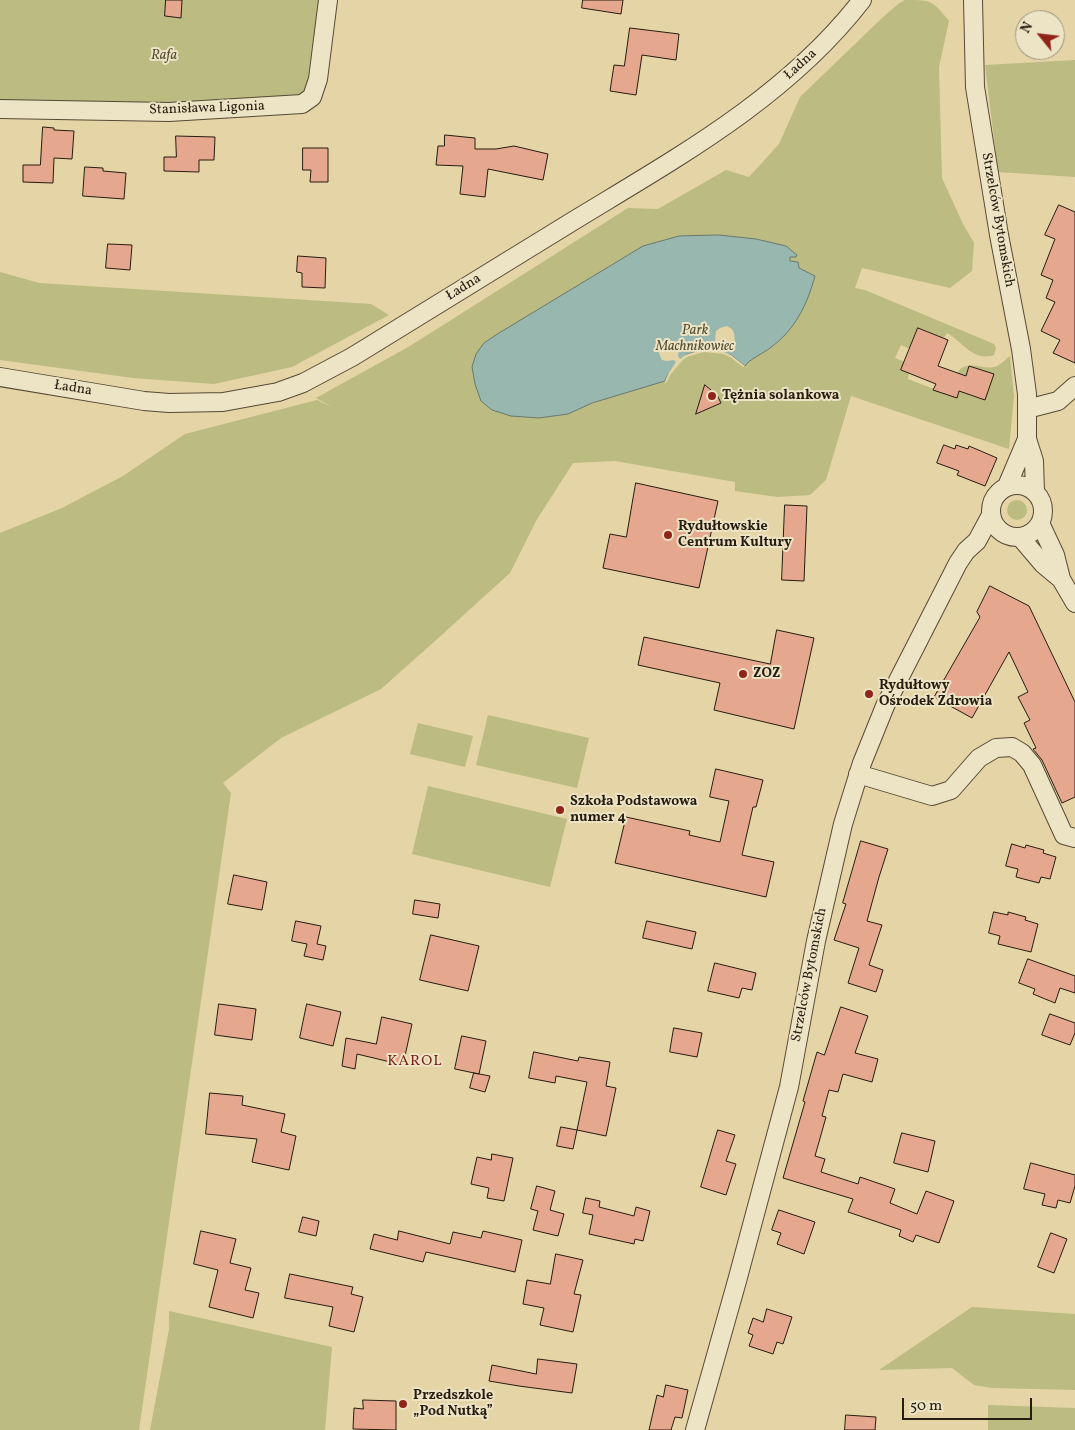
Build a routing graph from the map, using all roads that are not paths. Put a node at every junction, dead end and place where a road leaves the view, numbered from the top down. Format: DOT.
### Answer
graph roads {
  1 [pos="328,0"];
  2 [pos="862,0"];
  3 [pos="973,0"];
  4 [pos="0,109"];
  5 [pos="0,377"];
  6 [pos="1075,386"];
  7 [pos="1027,409"];
  8 [pos="1027,438"];
  9 [pos="1007,486"];
  10 [pos="1035,492"];
  11 [pos="991,515"];
  12 [pos="1040,523"];
  13 [pos="1003,534"];
  14 [pos="1020,537"];
  15 [pos="976,541"];
  16 [pos="1068,577"];
  17 [pos="1075,602"];
  18 [pos="858,774"];
  19 [pos="1075,838"];
  20 [pos="695,1430"];
  1 -- 4 [label="street, Stanisława Ligonia"];
  2 -- 5 [label="street, Ładna"];
  3 -- 7 [label="street, Strzelców Bytomskich"];
  6 -- 7 [label="street"];
  7 -- 8 [label="street, Strzelców Bytomskich"];
  8 -- 9 [label="street"];
  8 -- 10 [label="street"];
  9 -- 10 [label="street"];
  9 -- 11 [label="street"];
  10 -- 12 [label="street"];
  11 -- 13 [label="street"];
  11 -- 15 [label="street, Strzelców Bytomskich"];
  12 -- 14 [label="street"];
  12 -- 16 [label="street"];
  13 -- 14 [label="street"];
  13 -- 15 [label="street"];
  14 -- 16 [label="street"];
  15 -- 18 [label="street, Strzelców Bytomskich"];
  16 -- 17 [label="street"];
  18 -- 19 [label="street"];
  18 -- 20 [label="street, Strzelców Bytomskich"];
}
